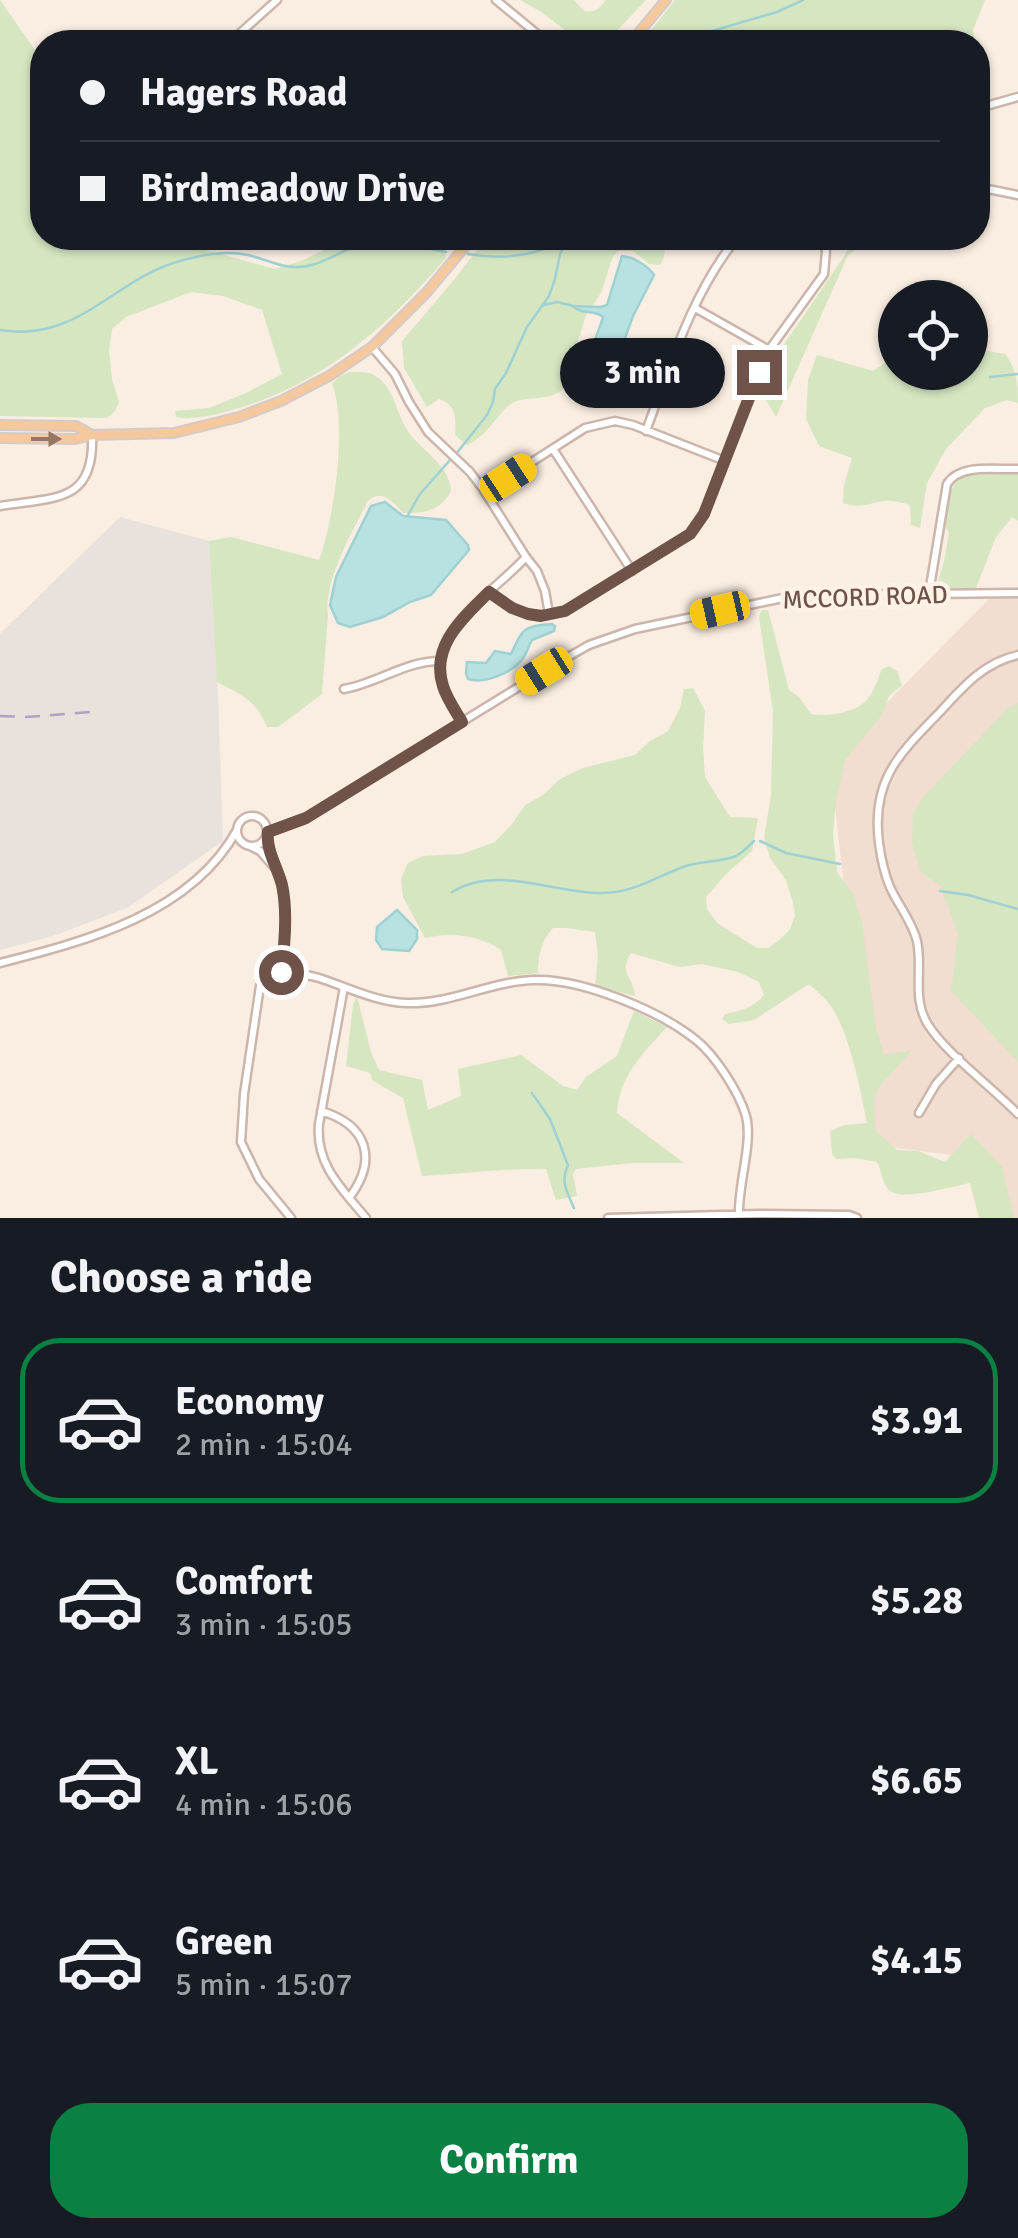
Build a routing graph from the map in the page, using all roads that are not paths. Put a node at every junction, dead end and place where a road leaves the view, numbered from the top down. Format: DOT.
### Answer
graph roads {
  1 [pos="277,0"];
  2 [pos="496,0"];
  3 [pos="666,0"];
  4 [pos="243,30"];
  5 [pos="532,30"];
  6 [pos="641,30"];
  7 [pos="1018,97"];
  8 [pos="990,105"];
  9 [pos="990,189"];
  10 [pos="1018,195"];
  11 [pos="462,250"];
  12 [pos="728,250"];
  13 [pos="824,250"];
  14 [pos="695,308"];
  15 [pos="372,346"];
  16 [pos="769,350"];
  17 [pos="0,425"];
  18 [pos="646,431"];
  19 [pos="92,434"];
  20 [pos="0,438"];
  21 [pos="553,449"];
  22 [pos="725,461"];
  23 [pos="1018,469"];
  24 [pos="485,492"];
  25 [pos="0,506"];
  26 [pos="526,557"];
  27 [pos="632,571"];
  28 [pos="489,592"];
  29 [pos="1018,592"];
  30 [pos="929,593"];
  31 [pos="549,614"];
  32 [pos="1018,655"];
  33 [pos="440,661"];
  34 [pos="344,689"];
  35 [pos="462,722"];
  36 [pos="266,822"];
  37 [pos="288,825"];
  38 [pos="237,830"];
  39 [pos="267,834"];
  40 [pos="246,845"];
  41 [pos="223,852"];
  42 [pos="275,868"];
  43 [pos="0,963"];
  44 [pos="281,972"];
  45 [pos="344,986"];
  46 [pos="959,1058"];
  47 [pos="322,1112"];
  48 [pos="919,1113"];
  49 [pos="1018,1114"];
  50 [pos="350,1198"];
  51 [pos="739,1214"];
  52 [pos="797,1216"];
  53 [pos="662,1217"];
  54 [pos="290,1218"];
  55 [pos="366,1218"];
  56 [pos="608,1218"];
  57 [pos="857,1218"];
  1 -- 4 [label="street"];
  2 -- 5 [label="street"];
  3 -- 6 [label="main road"];
  7 -- 8 [label="street"];
  9 -- 10 [label="street"];
  11 -- 15 [label="main road"];
  12 -- 14 [label="street"];
  13 -- 16 [label="street"];
  14 -- 16 [label="street"];
  14 -- 18 [label="street"];
  15 -- 19 [label="main road"];
  15 -- 24 [label="street"];
  16 -- 22 [label="street"];
  17 -- 19 [label="main road"];
  18 -- 21 [label="street"];
  18 -- 22 [label="street"];
  20 -- 19 [label="main road, one-way"];
  19 -- 25 [label="street"];
  21 -- 24 [label="street"];
  21 -- 27 [label="street"];
  22 -- 27 [label="street"];
  23 -- 30 [label="street"];
  24 -- 26 [label="street"];
  26 -- 28 [label="street"];
  26 -- 31 [label="street"];
  27 -- 31 [label="street"];
  28 -- 31 [label="street"];
  28 -- 33 [label="street"];
  29 -- 30 [label="street, MCCORD ROAD"];
  30 -- 35 [label="street, MCCORD ROAD"];
  32 -- 46 [label="street"];
  33 -- 34 [label="street"];
  33 -- 35 [label="street"];
  35 -- 37 [label="street, MCCORD ROAD"];
  36 -- 37 [label="street"];
  36 -- 38 [label="street"];
  36 -- 39 [label="street"];
  37 -- 39 [label="street, MCCORD ROAD"];
  38 -- 40 [label="street"];
  38 -- 41 [label="street, MCCORD ROAD"];
  39 -- 40 [label="street, MCCORD ROAD"];
  39 -- 42 [label="street"];
  40 -- 41 [label="street, MCCORD ROAD"];
  40 -- 42 [label="street"];
  41 -- 43 [label="street, MCCORD ROAD"];
  42 -- 44 [label="street"];
  44 -- 45 [label="street"];
  44 -- 54 [label="street"];
  45 -- 47 [label="street"];
  45 -- 51 [label="street"];
  46 -- 48 [label="street"];
  46 -- 49 [label="street"];
  47 -- 50 [label="street"];
  47 -- 50 [label="street"];
  50 -- 55 [label="street"];
  51 -- 52 [label="street"];
  51 -- 53 [label="street"];
  52 -- 57 [label="street"];
  53 -- 56 [label="street"];
}
